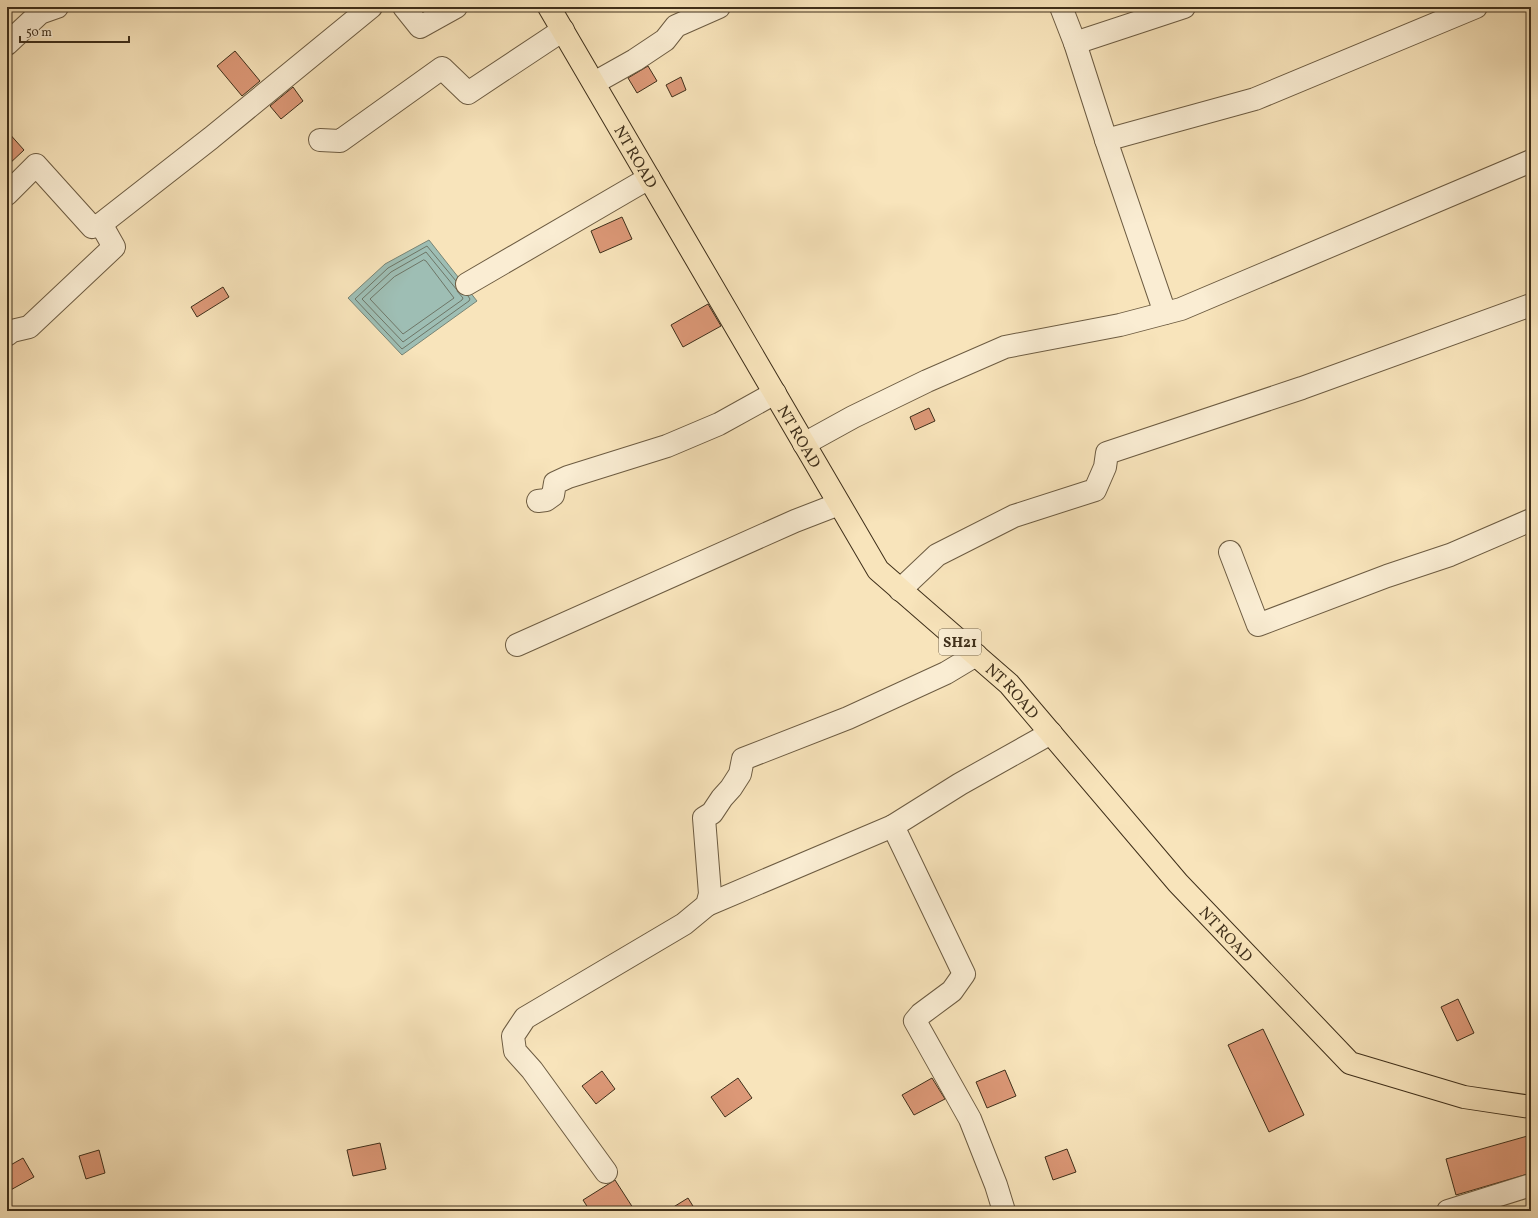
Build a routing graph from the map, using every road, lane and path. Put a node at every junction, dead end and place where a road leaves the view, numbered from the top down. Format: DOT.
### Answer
graph roads {
  1 [pos="57,7"];
  2 [pos="371,7"];
  3 [pos="404,7"];
  4 [pos="456,7"];
  5 [pos="549,7"];
  6 [pos="719,7"];
  7 [pos="1061,7"];
  8 [pos="1184,7"];
  9 [pos="1476,7"];
  10 [pos="563,30"];
  11 [pos="1075,43"];
  12 [pos="7,44"];
  13 [pos="594,84"];
  14 [pos="320,140"];
  15 [pos="1106,140"];
  16 [pos="1531,161"];
  17 [pos="650,178"];
  18 [pos="7,194"];
  19 [pos="101,224"];
  20 [pos="467,284"];
  21 [pos="1531,305"];
  22 [pos="1165,313"];
  23 [pos="7,335"];
  24 [pos="775,393"];
  25 [pos="804,444"];
  26 [pos="538,501"];
  27 [pos="839,504"];
  28 [pos="1531,520"];
  29 [pos="1230,552"];
  30 [pos="900,590"];
  31 [pos="517,645"];
  32 [pos="976,655"];
  33 [pos="1051,733"];
  34 [pos="893,826"];
  35 [pos="707,906"];
  36 [pos="1531,1107"];
  37 [pos="606,1172"];
  38 [pos="1531,1185"];
  39 [pos="1004,1211"];
  40 [pos="1448,1211"];
  1 -- 12 [label="street"];
  2 -- 19 [label="street"];
  3 -- 4 [label="street"];
  5 -- 10 [label="main road, NT ROAD / SH21"];
  6 -- 13 [label="street"];
  7 -- 11 [label="street"];
  8 -- 11 [label="street"];
  9 -- 15 [label="street"];
  10 -- 13 [label="main road, NT ROAD / SH21"];
  10 -- 14 [label="street"];
  11 -- 15 [label="street"];
  13 -- 17 [label="main road, NT ROAD / SH21"];
  15 -- 22 [label="street"];
  16 -- 22 [label="street"];
  17 -- 20 [label="street"];
  17 -- 24 [label="main road, NT ROAD / SH21"];
  18 -- 19 [label="street"];
  19 -- 23 [label="street"];
  21 -- 30 [label="street"];
  22 -- 25 [label="street"];
  24 -- 25 [label="main road, NT ROAD / SH21"];
  24 -- 26 [label="street"];
  25 -- 27 [label="main road, NT ROAD / SH21"];
  27 -- 30 [label="main road, NT ROAD / SH21"];
  27 -- 31 [label="street"];
  28 -- 29 [label="street"];
  30 -- 32 [label="main road, NT ROAD / SH21"];
  32 -- 33 [label="main road, NT ROAD / SH21"];
  32 -- 35 [label="street"];
  33 -- 34 [label="street"];
  33 -- 36 [label="main road, NT ROAD / SH21"];
  34 -- 35 [label="street"];
  34 -- 39 [label="street"];
  35 -- 37 [label="street"];
  38 -- 40 [label="street"];
}
